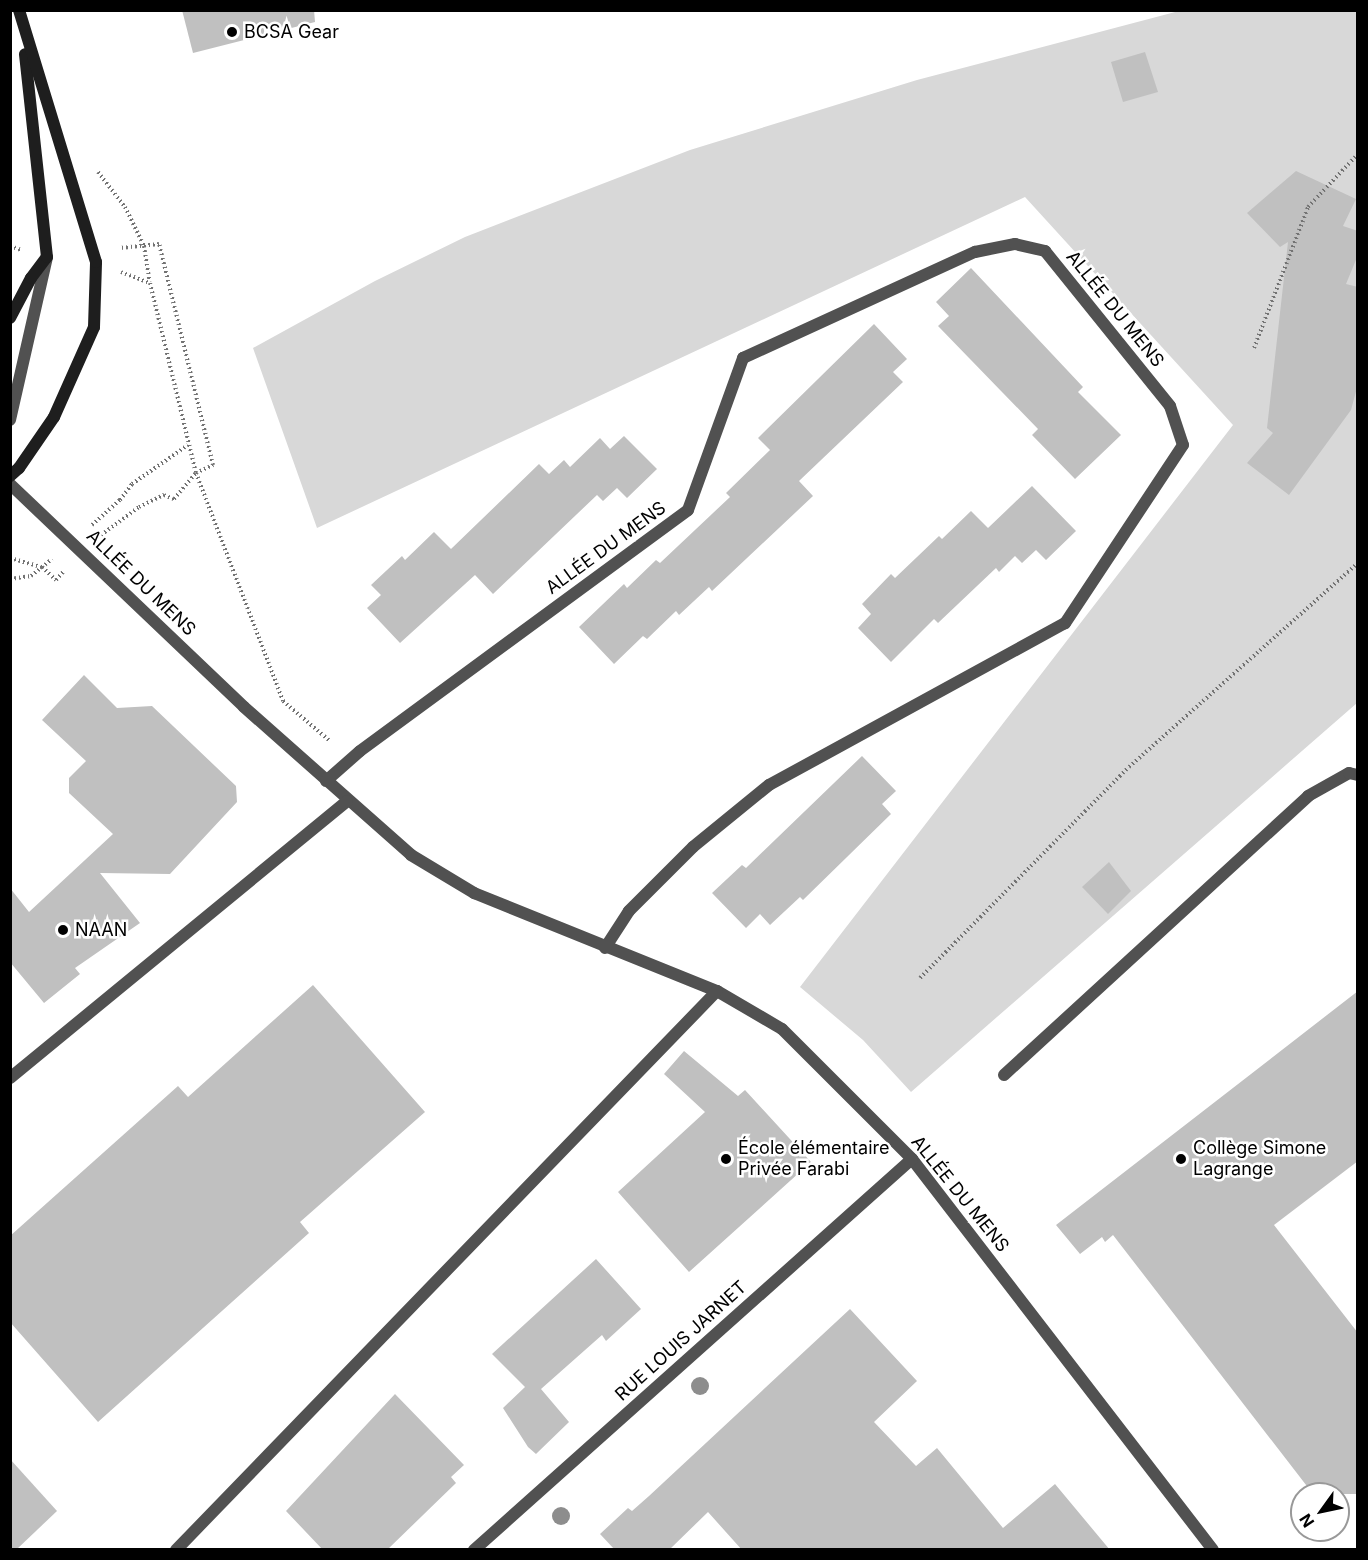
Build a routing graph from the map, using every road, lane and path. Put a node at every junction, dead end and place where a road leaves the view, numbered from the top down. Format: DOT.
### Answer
graph roads {
  1 [pos="19,10"];
  2 [pos="22,26"];
  3 [pos="1358,154"];
  4 [pos="93,166"];
  5 [pos="90,242"];
  6 [pos="144,246"];
  7 [pos="47,257"];
  8 [pos="96,262"];
  9 [pos="150,283"];
  10 [pos="10,318"];
  11 [pos="1254,348"];
  12 [pos="10,420"];
  13 [pos="188,445"];
  14 [pos="196,473"];
  15 [pos="10,476"];
  16 [pos="10,484"];
  17 [pos="72,542"];
  18 [pos="82,551"];
  19 [pos="10,558"];
  20 [pos="1358,563"];
  21 [pos="42,567"];
  22 [pos="10,579"];
  23 [pos="343,764"];
  24 [pos="1358,775"];
  25 [pos="326,781"];
  26 [pos="347,801"];
  27 [pos="605,948"];
  28 [pos="920,978"];
  29 [pos="717,991"];
  30 [pos="1004,1075"];
  31 [pos="10,1078"];
  32 [pos="912,1159"];
  33 [pos="176,1550"];
  34 [pos="474,1550"];
  35 [pos="1213,1550"];
  1 -- 2 [label="main road"];
  2 -- 5 [label="main road"];
  2 -- 7 [label="main road"];
  3 -- 11 [label="path"];
  4 -- 6 [label="path"];
  5 -- 6 [label="path"];
  5 -- 8 [label="main road"];
  6 -- 9 [label="path"];
  6 -- 14 [label="path"];
  7 -- 10 [label="main road"];
  7 -- 12 [label="street"];
  8 -- 9 [label="path"];
  8 -- 15 [label="main road"];
  9 -- 13 [label="path"];
  13 -- 14 [label="path"];
  13 -- 17 [label="path"];
  14 -- 18 [label="path"];
  14 -- 23 [label="path"];
  16 -- 17 [label="street, ALLÉE DU MENS"];
  17 -- 18 [label="street, ALLÉE DU MENS"];
  17 -- 21 [label="path"];
  18 -- 21 [label="path"];
  18 -- 25 [label="street, ALLÉE DU MENS"];
  19 -- 21 [label="path"];
  20 -- 28 [label="path"];
  21 -- 22 [label="path"];
  23 -- 25 [label="street, ALLÉE DU MENS"];
  23 -- 27 [label="street, ALLÉE DU MENS"];
  24 -- 30 [label="street"];
  25 -- 26 [label="street, ALLÉE DU MENS"];
  26 -- 27 [label="street, ALLÉE DU MENS"];
  26 -- 31 [label="street"];
  27 -- 29 [label="street, ALLÉE DU MENS"];
  29 -- 32 [label="street, ALLÉE DU MENS"];
  29 -- 33 [label="street"];
  32 -- 34 [label="street, RUE LOUIS JARNET"];
  32 -- 35 [label="street, ALLÉE DU MENS"];
}
